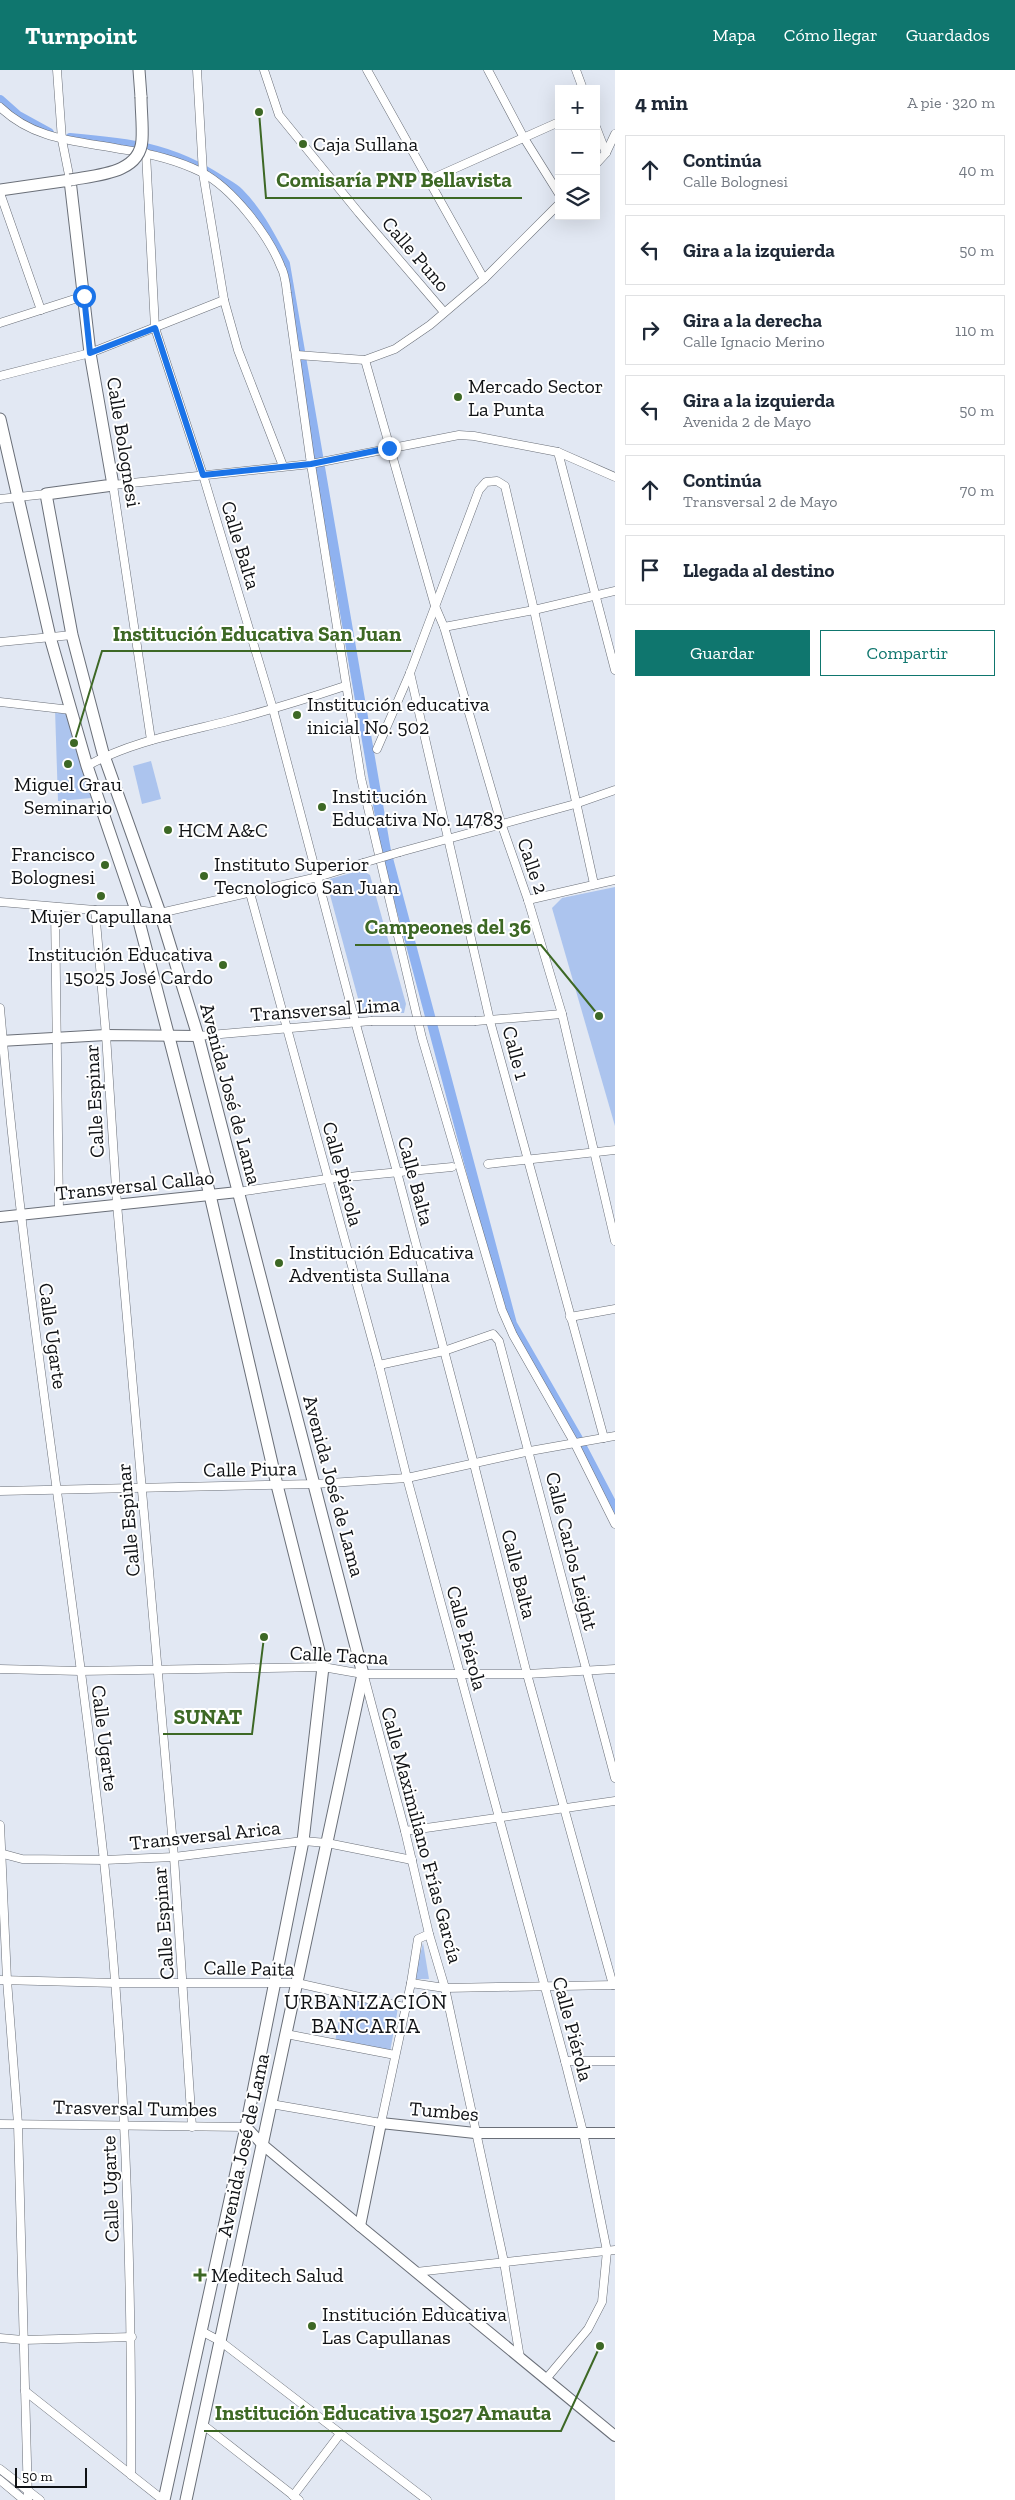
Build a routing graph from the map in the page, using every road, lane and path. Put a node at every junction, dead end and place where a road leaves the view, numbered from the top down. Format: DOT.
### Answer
graph roads {
  1 [pos="57,70"];
  2 [pos="139,70"];
  3 [pos="197,70"];
  4 [pos="264,70"];
  5 [pos="367,70"];
  6 [pos="488,70"];
  7 [pos="576,70"];
  8 [pos="582,85"];
  9 [pos="0,107"];
  10 [pos="555,124"];
  11 [pos="597,130"];
  12 [pos="615,134"];
  13 [pos="524,138"];
  14 [pos="62,140"];
  15 [pos="146,153"];
  16 [pos="606,154"];
  17 [pos="600,160"];
  18 [pos="203,173"];
  19 [pos="70,180"];
  20 [pos="429,180"];
  21 [pos="555,188"];
  22 [pos="0,192"];
  23 [pos="555,208"];
  24 [pos="484,279"];
  25 [pos="84,296"];
  26 [pos="224,300"];
  27 [pos="41,310"];
  28 [pos="444,312"];
  29 [pos="0,323"];
  30 [pos="155,328"];
  31 [pos="90,353"];
  32 [pos="296,355"];
  33 [pos="365,360"];
  34 [pos="0,376"];
  35 [pos="0,419"];
  36 [pos="389,448"];
  37 [pos="558,452"];
  38 [pos="312,463"];
  39 [pos="283,466"];
  40 [pos="203,475"];
  41 [pos="615,477"];
  42 [pos="113,485"];
  43 [pos="46,494"];
  44 [pos="18,497"];
  45 [pos="0,499"];
  46 [pos="615,591"];
  47 [pos="597,596"];
  48 [pos="435,606"];
  49 [pos="534,610"];
  50 [pos="444,627"];
  51 [pos="72,635"];
  52 [pos="50,637"];
  53 [pos="0,642"];
  54 [pos="615,670"];
  55 [pos="410,673"];
  56 [pos="345,686"];
  57 [pos="0,702"];
  58 [pos="274,709"];
  59 [pos="71,710"];
  60 [pos="151,740"];
  61 [pos="377,749"];
  62 [pos="104,756"];
  63 [pos="87,766"];
  64 [pos="615,790"];
  65 [pos="575,804"];
  66 [pos="501,823"];
  67 [pos="447,838"];
  68 [pos="318,877"];
  69 [pos="615,880"];
  70 [pos="594,884"];
  71 [pos="250,893"];
  72 [pos="528,900"];
  73 [pos="0,902"];
  74 [pos="55,907"];
  75 [pos="95,910"];
  76 [pos="136,910"];
  77 [pos="160,913"];
  78 [pos="0,1008"];
  79 [pos="562,1014"];
  80 [pos="355,1021"];
  81 [pos="490,1021"];
  82 [pos="288,1028"];
  83 [pos="106,1035"];
  84 [pos="168,1035"];
  85 [pos="198,1036"];
  86 [pos="56,1038"];
  87 [pos="1,1041"];
  88 [pos="615,1150"];
  89 [pos="596,1151"];
  90 [pos="528,1160"];
  91 [pos="488,1164"];
  92 [pos="452,1167"];
  93 [pos="398,1172"];
  94 [pos="327,1179"];
  95 [pos="238,1192"];
  96 [pos="210,1195"];
  97 [pos="117,1204"];
  98 [pos="59,1210"];
  99 [pos="21,1214"];
  100 [pos="0,1217"];
  101 [pos="615,1240"];
  102 [pos="615,1309"];
  103 [pos="570,1318"];
  104 [pos="444,1351"];
  105 [pos="379,1365"];
  106 [pos="615,1436"];
  107 [pos="604,1438"];
  108 [pos="574,1442"];
  109 [pos="530,1451"];
  110 [pos="474,1464"];
  111 [pos="407,1478"];
  112 [pos="314,1484"];
  113 [pos="277,1485"];
  114 [pos="141,1486"];
  115 [pos="57,1489"];
  116 [pos="0,1491"];
  117 [pos="615,1524"];
  118 [pos="323,1667"];
  119 [pos="0,1669"];
  120 [pos="615,1669"];
  121 [pos="157,1671"];
  122 [pos="586,1671"];
  123 [pos="80,1672"];
  124 [pos="363,1674"];
  125 [pos="460,1674"];
  126 [pos="527,1674"];
  127 [pos="615,1778"];
  128 [pos="615,1801"];
  129 [pos="565,1810"];
  130 [pos="500,1818"];
  131 [pos="0,1825"];
  132 [pos="405,1831"];
  133 [pos="302,1841"];
  134 [pos="327,1843"];
  135 [pos="1,1854"];
  136 [pos="174,1857"];
  137 [pos="104,1860"];
  138 [pos="412,1860"];
  139 [pos="429,1934"];
  140 [pos="4,1980"];
  141 [pos="116,1983"];
  142 [pos="183,1983"];
  143 [pos="297,1983"];
  144 [pos="411,1983"];
  145 [pos="273,1984"];
  146 [pos="614,1985"];
  147 [pos="545,1987"];
  148 [pos="445,1988"];
  149 [pos="404,2007"];
  150 [pos="286,2034"];
  151 [pos="394,2055"];
  152 [pos="564,2061"];
  153 [pos="615,2061"];
  154 [pos="271,2104"];
  155 [pos="381,2122"];
  156 [pos="0,2124"];
  157 [pos="18,2124"];
  158 [pos="124,2126"];
  159 [pos="192,2127"];
  160 [pos="246,2127"];
  161 [pos="583,2132"];
  162 [pos="475,2133"];
  163 [pos="615,2133"];
  164 [pos="263,2144"];
  165 [pos="360,2226"];
  166 [pos="611,2250"];
  167 [pos="504,2262"];
  168 [pos="416,2272"];
  169 [pos="203,2332"];
  170 [pos="132,2337"];
  171 [pos="0,2338"];
  172 [pos="22,2340"];
  173 [pos="220,2341"];
  174 [pos="520,2358"];
  175 [pos="546,2379"];
  176 [pos="25,2391"];
  177 [pos="202,2424"];
  178 [pos="340,2434"];
  179 [pos="615,2436"];
  180 [pos="0,2469"];
  181 [pos="132,2475"];
  182 [pos="0,2480"];
  183 [pos="27,2491"];
  184 [pos="296,2498"];
  185 [pos="24,2500"];
  186 [pos="28,2500"];
  187 [pos="40,2500"];
  188 [pos="163,2500"];
  189 [pos="186,2500"];
  190 [pos="427,2500"];
  1 -- 14 [label="street, Calle Bolognesi"];
  2 -- 19 [label="main road, bridge"];
  3 -- 18 [label="street"];
  4 -- 28 [label="street, Calle Puno"];
  5 -- 20 [label="street"];
  6 -- 13 [label="street"];
  7 -- 8 [label="street"];
  9 -- 14 [label="street"];
  10 -- 13 [label="street"];
  11 -- 16 [label="street"];
  12 -- 16 [label="street"];
  13 -- 20 [label="street"];
  13 -- 21 [label="street"];
  14 -- 15 [label="street"];
  14 -- 19 [label="street, Calle Bolognesi"];
  15 -- 18 [label="street"];
  15 -- 30 [label="street, Calle Balta"];
  16 -- 17 [label="street"];
  18 -- 26 [label="street"];
  18 -- 32 [label="street"];
  19 -- 22 [label="main road"];
  19 -- 25 [label="main road, Calle Bolognesi"];
  20 -- 24 [label="street"];
  22 -- 27 [label="street"];
  23 -- 24 [label="street"];
  24 -- 28 [label="street"];
  25 -- 27 [label="street"];
  25 -- 31 [label="main road, Calle Bolognesi"];
  26 -- 30 [label="street"];
  26 -- 39 [label="street"];
  27 -- 29 [label="street"];
  28 -- 33 [label="street"];
  30 -- 31 [label="street"];
  30 -- 40 [label="street, Calle Balta"];
  31 -- 34 [label="street"];
  31 -- 42 [label="main road, Calle Bolognesi"];
  32 -- 33 [label="street"];
  32 -- 38 [label="street"];
  33 -- 36 [label="street, Calle 2"];
  35 -- 44 [label="main road, Avenida José de Lama"];
  36 -- 37 [label="street"];
  36 -- 38 [label="street"];
  36 -- 48 [label="street, Calle 2"];
  37 -- 41 [label="street"];
  37 -- 47 [label="street"];
  38 -- 39 [label="street"];
  38 -- 56 [label="street"];
  39 -- 40 [label="street"];
  40 -- 42 [label="street"];
  40 -- 58 [label="street, Calle Balta"];
  42 -- 43 [label="main road"];
  42 -- 60 [label="street, Calle Bolognesi"];
  43 -- 44 [label="street"];
  43 -- 51 [label="main road, Avenida José de Lama"];
  44 -- 45 [label="street"];
  44 -- 52 [label="main road, Avenida José de Lama"];
  46 -- 47 [label="street"];
  47 -- 49 [label="street"];
  47 -- 54 [label="street"];
  48 -- 49 [label="street"];
  48 -- 50 [label="street, Calle 2"];
  48 -- 55 [label="street"];
  49 -- 50 [label="street"];
  49 -- 65 [label="street"];
  50 -- 66 [label="street, Calle 2"];
  51 -- 52 [label="street"];
  51 -- 62 [label="main road, Avenida José de Lama"];
  52 -- 53 [label="street"];
  52 -- 59 [label="main road, Avenida José de Lama"];
  55 -- 61 [label="street"];
  55 -- 67 [label="street, Calle 1"];
  56 -- 58 [label="street"];
  56 -- 108 [label="street"];
  57 -- 59 [label="street"];
  58 -- 60 [label="street"];
  58 -- 68 [label="street, Calle Balta"];
  59 -- 63 [label="main road, Avenida José de Lama"];
  60 -- 62 [label="street"];
  62 -- 63 [label="street"];
  62 -- 77 [label="main road, Avenida José de Lama"];
  63 -- 76 [label="main road, Avenida José de Lama"];
  64 -- 65 [label="street"];
  65 -- 66 [label="street"];
  65 -- 70 [label="street"];
  66 -- 67 [label="street"];
  66 -- 72 [label="street, Calle 2"];
  67 -- 68 [label="street, bridge"];
  67 -- 81 [label="street, Calle 1"];
  68 -- 71 [label="street"];
  68 -- 80 [label="street, Calle Balta"];
  69 -- 70 [label="street"];
  70 -- 72 [label="street"];
  71 -- 77 [label="street"];
  71 -- 82 [label="street, Calle Piérola"];
  72 -- 79 [label="street, Calle 2"];
  73 -- 74 [label="street"];
  74 -- 75 [label="street"];
  74 -- 86 [label="street"];
  75 -- 76 [label="street"];
  75 -- 83 [label="street, Calle Espinar"];
  76 -- 77 [label="street"];
  76 -- 84 [label="main road, Avenida José de Lama"];
  77 -- 85 [label="main road, Avenida José de Lama"];
  78 -- 87 [label="street, Calle Ugarte"];
  79 -- 81 [label="street, Transversal Lima"];
  79 -- 89 [label="street, Calle 2"];
  80 -- 81 [label="street, Transversal Lima, bridge"];
  80 -- 82 [label="street, Transversal Lima"];
  80 -- 93 [label="street, Calle Balta"];
  81 -- 90 [label="street, Calle 1"];
  82 -- 85 [label="street, Transversal Lima"];
  82 -- 94 [label="street, Calle Piérola"];
  83 -- 84 [label="street, Transversal Lima"];
  83 -- 86 [label="street, Transversal Lima"];
  83 -- 97 [label="street, Calle Espinar"];
  84 -- 85 [label="street, Transversal Lima"];
  84 -- 96 [label="main road, Avenida José de Lama"];
  85 -- 95 [label="main road, Avenida José de Lama"];
  86 -- 87 [label="street, Transversal Lima"];
  86 -- 98 [label="street"];
  87 -- 99 [label="street, Calle Ugarte"];
  88 -- 89 [label="street"];
  89 -- 90 [label="street"];
  89 -- 101 [label="street, Calle 2"];
  90 -- 91 [label="street"];
  90 -- 103 [label="street, Calle 1"];
  92 -- 93 [label="street, Transversal Callao"];
  93 -- 94 [label="street, Transversal Callao"];
  93 -- 104 [label="street, Calle Balta"];
  94 -- 95 [label="street, Transversal Callao"];
  94 -- 105 [label="street, Calle Piérola"];
  95 -- 96 [label="street, Transversal Callao"];
  95 -- 112 [label="main road, Avenida José de Lama"];
  96 -- 97 [label="street, Transversal Callao"];
  96 -- 113 [label="main road, Avenida José de Lama"];
  97 -- 98 [label="street, Transversal Callao"];
  97 -- 114 [label="street, Calle Espinar"];
  98 -- 99 [label="street, Transversal Callao"];
  99 -- 100 [label="street, Transversal Callao"];
  99 -- 115 [label="street, Calle Ugarte"];
  102 -- 103 [label="street"];
  103 -- 107 [label="street, Calle 1"];
  104 -- 105 [label="street"];
  104 -- 109 [label="street, Calle Carlos Leight"];
  104 -- 110 [label="street, Calle Balta"];
  105 -- 111 [label="street, Calle Piérola"];
  106 -- 107 [label="street, Calle Piura"];
  107 -- 108 [label="street, Calle Piura"];
  108 -- 109 [label="street, Calle Piura"];
  108 -- 117 [label="street"];
  109 -- 110 [label="street, Calle Piura"];
  109 -- 122 [label="street, Calle Carlos Leight"];
  110 -- 111 [label="street, Calle Piura"];
  110 -- 126 [label="street, Calle Balta"];
  111 -- 112 [label="street, Calle Piura"];
  111 -- 125 [label="street, Calle Piérola"];
  112 -- 113 [label="street, Calle Piura"];
  112 -- 124 [label="main road, Avenida José de Lama"];
  113 -- 114 [label="street, Calle Piura"];
  113 -- 118 [label="main road, Avenida José de Lama"];
  114 -- 115 [label="street, Calle Piura"];
  114 -- 121 [label="street, Calle Espinar"];
  115 -- 116 [label="street, Calle Piura"];
  115 -- 123 [label="street, Calle Ugarte"];
  118 -- 121 [label="street, Calle Tacna"];
  118 -- 124 [label="street, Calle Tacna"];
  118 -- 133 [label="main road, Avenida José de Lama"];
  119 -- 123 [label="street, Calle Tacna"];
  120 -- 122 [label="street, Calle Tacna"];
  121 -- 123 [label="street, Calle Tacna"];
  121 -- 136 [label="street, Calle Espinar"];
  122 -- 126 [label="street, Calle Tacna"];
  122 -- 127 [label="street, Calle Carlos Leight"];
  123 -- 137 [label="street, Calle Ugarte"];
  124 -- 125 [label="street, Calle Tacna"];
  124 -- 132 [label="street, Calle Maximiliano Frías García"];
  124 -- 134 [label="main road, Avenida José de Lama"];
  125 -- 126 [label="street, Calle Tacna"];
  125 -- 130 [label="street, Calle Piérola"];
  126 -- 129 [label="street, Calle Balta"];
  128 -- 129 [label="street"];
  129 -- 130 [label="street"];
  129 -- 146 [label="street, Calle Balta"];
  130 -- 132 [label="street"];
  130 -- 147 [label="street, Calle Piérola"];
  131 -- 135 [label="street"];
  132 -- 138 [label="street, Calle Maximiliano Frías García"];
  133 -- 134 [label="street, Transversal Arica"];
  133 -- 136 [label="street, Transversal Arica"];
  133 -- 145 [label="main road, Avenida José de Lama"];
  134 -- 138 [label="street, Transversal Arica"];
  134 -- 143 [label="main road, Avenida José de Lama"];
  135 -- 137 [label="street, Transversal Arica"];
  135 -- 140 [label="street"];
  136 -- 137 [label="street, Transversal Arica"];
  136 -- 142 [label="street, Calle Espinar"];
  137 -- 141 [label="street, Calle Ugarte"];
  138 -- 139 [label="street, Calle Maximiliano Frías García"];
  139 -- 144 [label="street"];
  139 -- 148 [label="street, Calle Maximiliano Frías García"];
  140 -- 141 [label="street, Calle Paita"];
  140 -- 157 [label="street"];
  141 -- 142 [label="street, Calle Paita"];
  141 -- 158 [label="street, Calle Ugarte"];
  142 -- 145 [label="street, Calle Paita"];
  142 -- 159 [label="street, Calle Espinar"];
  143 -- 145 [label="street, Calle Paita"];
  143 -- 149 [label="street, Calle Paita"];
  143 -- 150 [label="main road, Avenida José de Lama"];
  144 -- 148 [label="street"];
  144 -- 149 [label="street"];
  145 -- 160 [label="main road, Avenida José de Lama"];
  146 -- 147 [label="street"];
  147 -- 148 [label="street"];
  147 -- 152 [label="street, Calle Piérola"];
  148 -- 162 [label="street, Calle Maximiliano Frías García"];
  149 -- 151 [label="street"];
  150 -- 151 [label="street"];
  150 -- 154 [label="main road, Avenida José de Lama"];
  151 -- 155 [label="street"];
  152 -- 153 [label="street"];
  152 -- 161 [label="street, Calle Piérola"];
  154 -- 155 [label="street, Tumbes"];
  154 -- 164 [label="main road, Avenida José de Lama"];
  155 -- 162 [label="street, Tumbes"];
  155 -- 165 [label="street"];
  156 -- 157 [label="street, Trasversal Tumbes"];
  157 -- 158 [label="street, Trasversal Tumbes"];
  157 -- 172 [label="street"];
  158 -- 159 [label="street, Trasversal Tumbes"];
  158 -- 170 [label="street, Calle Ugarte"];
  159 -- 160 [label="street, Trasversal Tumbes"];
  160 -- 164 [label="street, Trasversal Tumbes"];
  160 -- 169 [label="main road, Avenida José de Lama"];
  161 -- 162 [label="street, Tumbes"];
  161 -- 163 [label="street, Tumbes"];
  161 -- 166 [label="street, Calle Piérola"];
  162 -- 167 [label="street, Calle Maximiliano Frías García"];
  164 -- 165 [label="street, Trasversal Tumbes"];
  164 -- 173 [label="main road, Avenida José de Lama"];
  165 -- 168 [label="street, Trasversal Tumbes"];
  166 -- 167 [label="street"];
  166 -- 175 [label="street, Calle Piérola"];
  167 -- 168 [label="street"];
  167 -- 174 [label="street, Calle Maximiliano Frías García"];
  168 -- 174 [label="street, Trasversal Tumbes"];
  169 -- 173 [label="street"];
  169 -- 188 [label="main road, Avenida José de Lama"];
  170 -- 172 [label="street"];
  170 -- 181 [label="street, Calle Ugarte"];
  171 -- 172 [label="street"];
  172 -- 176 [label="street"];
  173 -- 177 [label="main road, Avenida José de Lama"];
  173 -- 178 [label="street"];
  174 -- 175 [label="street, Trasversal Tumbes"];
  175 -- 179 [label="street, Trasversal Tumbes"];
  176 -- 181 [label="street"];
  176 -- 183 [label="street"];
  177 -- 184 [label="street"];
  177 -- 189 [label="main road, Avenida José de Lama"];
  178 -- 184 [label="street"];
  178 -- 190 [label="street"];
  180 -- 183 [label="street"];
  181 -- 188 [label="street"];
  182 -- 185 [label="street"];
  183 -- 186 [label="street"];
  183 -- 187 [label="street"];
}
